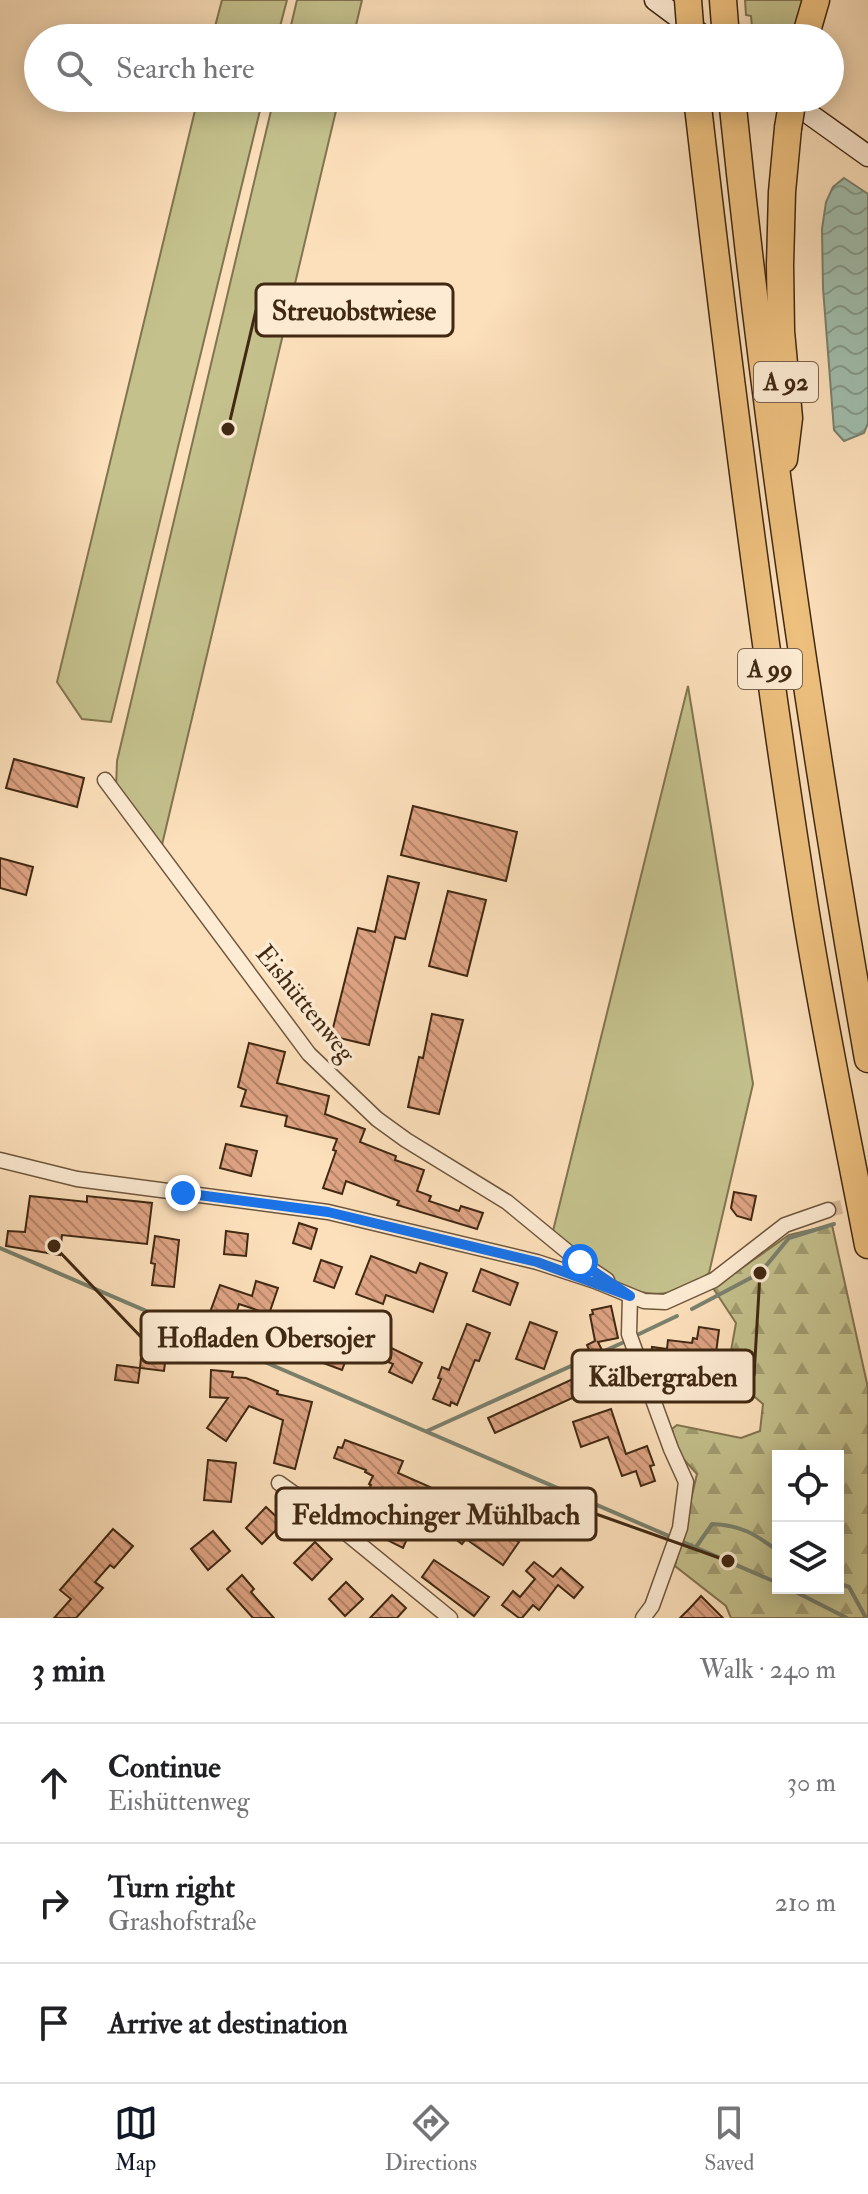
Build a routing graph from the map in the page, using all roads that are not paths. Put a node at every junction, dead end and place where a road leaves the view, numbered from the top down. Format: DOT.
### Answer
graph roads {
  1 [pos="655,0"];
  2 [pos="688,0"];
  3 [pos="723,0"];
  4 [pos="816,0"];
  5 [pos="687,24"];
  6 [pos="690,24"];
  7 [pos="725,24"];
  8 [pos="809,24"];
  9 [pos="699,112"];
  10 [pos="733,112"];
  11 [pos="791,112"];
  12 [pos="807,112"];
  13 [pos="868,156"];
  14 [pos="779,498"];
  15 [pos="105,780"];
  16 [pos="868,1059"];
  17 [pos="0,1160"];
  18 [pos="828,1210"];
  19 [pos="868,1245"];
  20 [pos="630,1296"];
  21 [pos="279,1483"];
  22 [pos="450,1618"];
  23 [pos="643,1618"];
  1 -- 5 [label="main road"];
  2 -- 6 [label="highway, bridge"];
  3 -- 7 [label="highway"];
  4 -- 8 [label="highway"];
  9 -- 19 [label="highway, A 99"];
  10 -- 14 [label="highway, A 99"];
  11 -- 14 [label="highway, A 92, bridge"];
  12 -- 13 [label="main road"];
  14 -- 16 [label="highway, A 99"];
  15 -- 20 [label="street, Eishüttenweg"];
  17 -- 20 [label="street"];
  18 -- 20 [label="street"];
  20 -- 23 [label="street"];
  21 -- 22 [label="street"];
}
